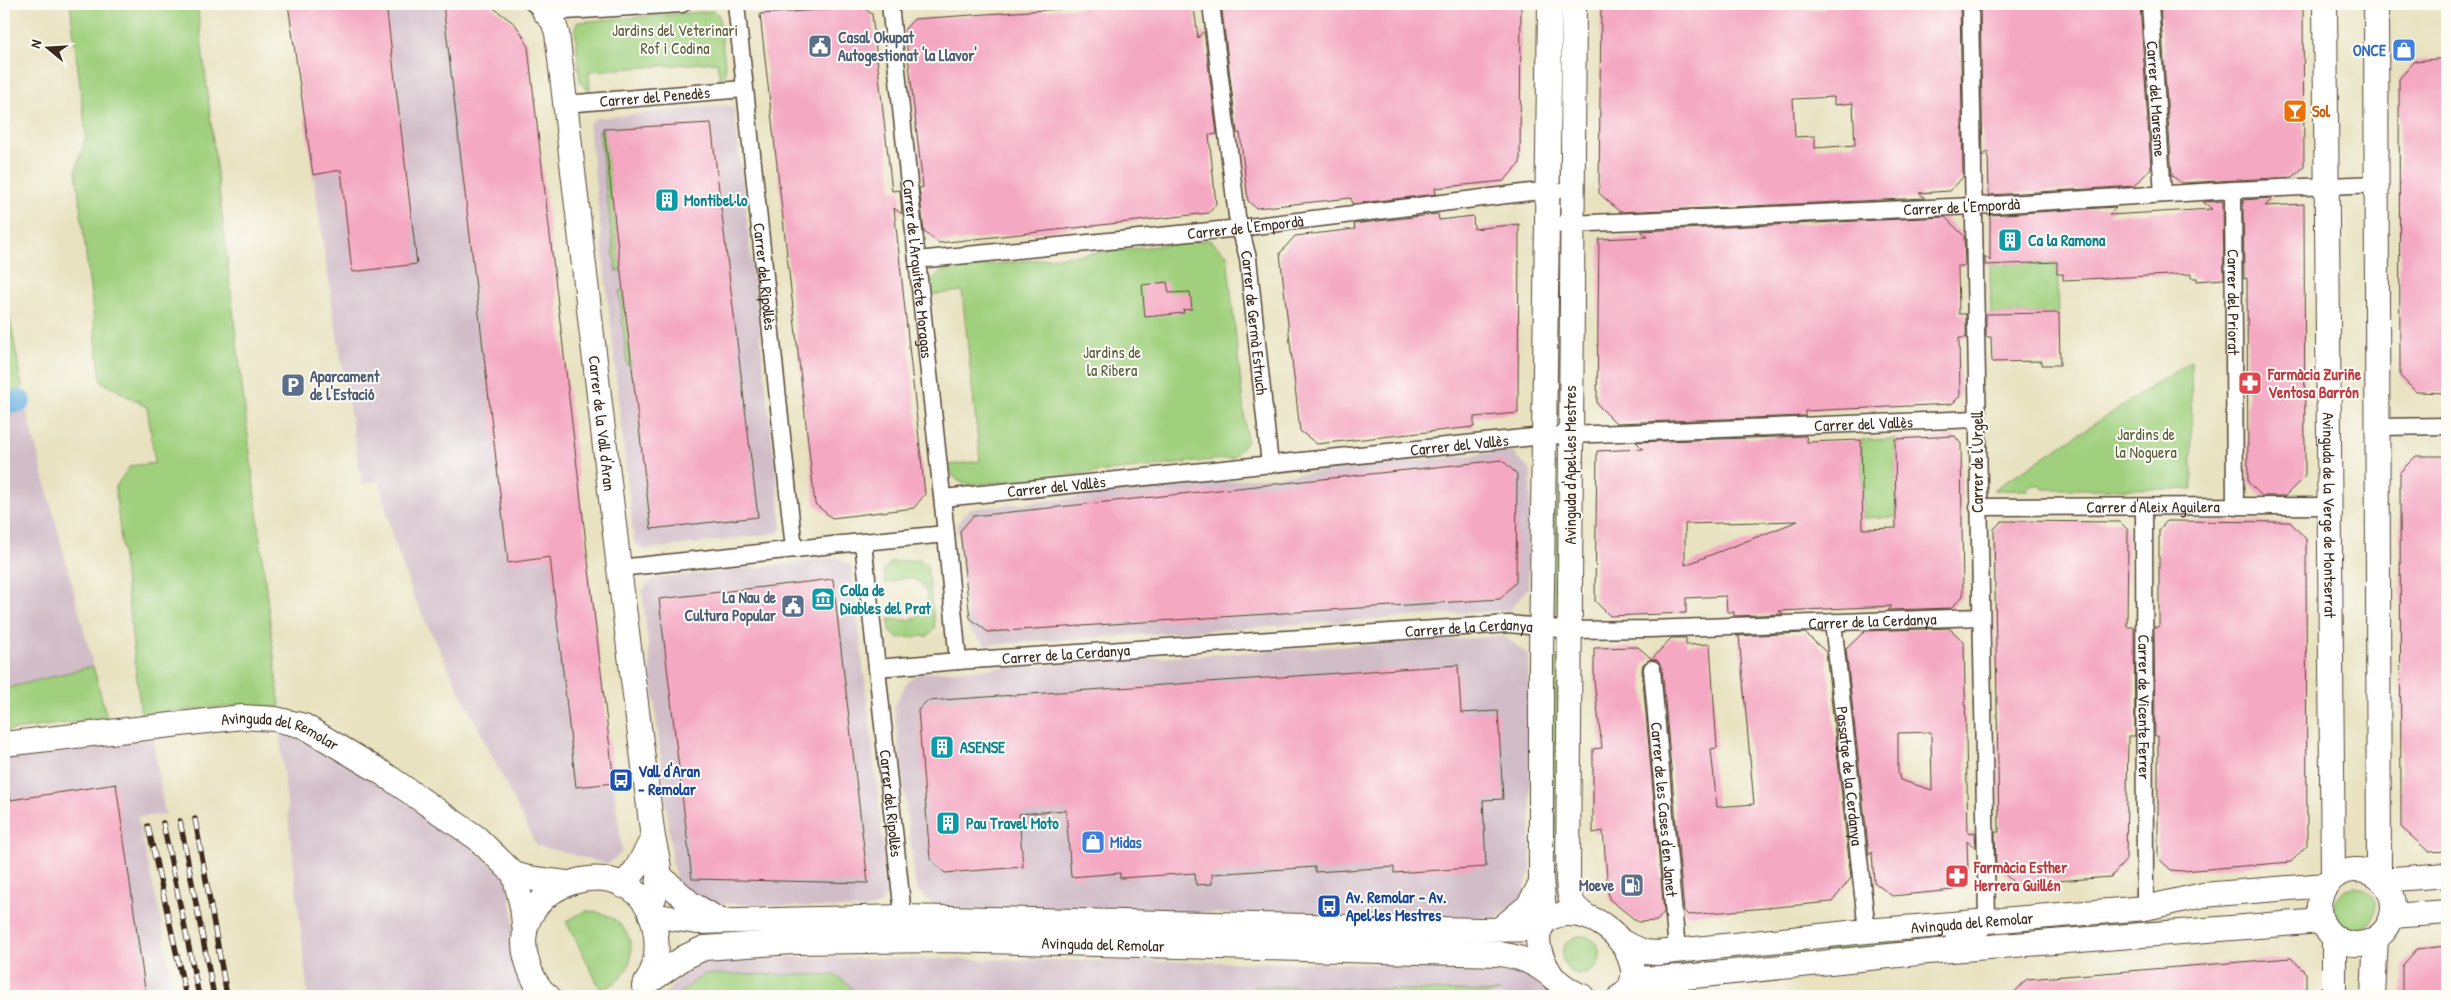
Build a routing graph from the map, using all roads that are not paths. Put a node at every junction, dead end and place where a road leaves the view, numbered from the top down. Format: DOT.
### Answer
graph roads {
  1 [pos="682,4"];
  2 [pos="736,4"];
  3 [pos="890,4"];
  4 [pos="1211,4"];
  5 [pos="1550,4"];
  6 [pos="1574,4"];
  7 [pos="1970,4"];
  8 [pos="2150,4"];
  9 [pos="2325,4"];
  10 [pos="2376,4"];
  11 [pos="539,7"];
  12 [pos="744,89"];
  13 [pos="565,104"];
  14 [pos="2377,184"];
  15 [pos="2328,185"];
  16 [pos="2233,190"];
  17 [pos="1572,191"];
  18 [pos="1547,192"];
  19 [pos="2163,194"];
  20 [pos="1974,206"];
  21 [pos="1572,223"];
  22 [pos="1547,225"];
  23 [pos="1240,228"];
  24 [pos="918,260"];
  25 [pos="1977,419"];
  26 [pos="2378,426"];
  27 [pos="2447,426"];
  28 [pos="1570,435"];
  29 [pos="1543,436"];
  30 [pos="1270,465"];
  31 [pos="943,498"];
  32 [pos="2144,506"];
  33 [pos="2235,506"];
  34 [pos="2330,506"];
  35 [pos="1978,507"];
  36 [pos="946,534"];
  37 [pos="864,542"];
  38 [pos="794,549"];
  39 [pos="619,568"];
  40 [pos="1980,617"];
  41 [pos="1833,622"];
  42 [pos="1542,626"];
  43 [pos="1570,630"];
  44 [pos="958,661"];
  45 [pos="877,668"];
  46 [pos="1652,669"];
  47 [pos="4,744"];
  48 [pos="653,838"];
  49 [pos="514,874"];
  50 [pos="2447,875"];
  51 [pos="661,877"];
  52 [pos="2380,879"];
  53 [pos="2329,881"];
  54 [pos="566,883"];
  55 [pos="1541,884"];
  56 [pos="623,886"];
  57 [pos="2145,908"];
  58 [pos="650,911"];
  59 [pos="2447,912"];
  60 [pos="2392,916"];
  61 [pos="1589,918"];
  62 [pos="719,920"];
  63 [pos="1987,920"];
  64 [pos="1543,925"];
  65 [pos="904,929"];
  66 [pos="1500,929"];
  67 [pos="2328,929"];
  68 [pos="1867,931"];
  69 [pos="525,932"];
  70 [pos="2376,938"];
  71 [pos="1620,941"];
  72 [pos="1677,950"];
  73 [pos="1938,951"];
  74 [pos="1560,985"];
  75 [pos="1637,989"];
  76 [pos="640,990"];
  77 [pos="544,995"];
  78 [pos="1582,996"];
  79 [pos="2334,996"];
  80 [pos="2373,996"];
  1 -- 11 [label="street"];
  2 -- 12 [label="street, Carrer del Ripollès"];
  3 -- 24 [label="street, Carrer de l'Arquitecte Moragas"];
  4 -- 23 [label="street, Carrer de Germà Estruch"];
  5 -- 18 [label="street, Avinguda d'Apel·les Mestres"];
  6 -- 17 [label="street, Avinguda d'Apel·les Mestres"];
  7 -- 20 [label="street, Carrer de l'Urgell"];
  8 -- 19 [label="street, Carrer del Maresme"];
  9 -- 15 [label="street, Avinguda de la Verge de Montserrat"];
  10 -- 14 [label="street"];
  11 -- 13 [label="street, Carrer de la Vall d'Aran"];
  12 -- 13 [label="street, Carrer del Penedès"];
  12 -- 38 [label="street, Carrer del Ripollès"];
  13 -- 39 [label="street, Carrer de la Vall d'Aran"];
  14 -- 15 [label="street, Carrer de l'Empordà"];
  14 -- 26 [label="street"];
  15 -- 16 [label="street, Carrer de l'Empordà"];
  15 -- 34 [label="street, Avinguda de la Verge de Montserrat"];
  16 -- 19 [label="street, Carrer de l'Empordà"];
  16 -- 33 [label="street, Carrer del Priorat"];
  17 -- 18 [label="street, Carrer de l'Empordà"];
  17 -- 21 [label="street, Avinguda d'Apel·les Mestres"];
  18 -- 22 [label="street, Avinguda d'Apel·les Mestres"];
  18 -- 23 [label="street, Carrer de l'Empordà"];
  19 -- 20 [label="street, Carrer de l'Empordà"];
  20 -- 21 [label="street, Carrer de l'Empordà"];
  20 -- 25 [label="street, Carrer de l'Urgell"];
  21 -- 22 [label="street, Carrer de l'Empordà"];
  21 -- 28 [label="street, Avinguda d'Apel·les Mestres"];
  22 -- 29 [label="street, Avinguda d'Apel·les Mestres"];
  23 -- 24 [label="street, Carrer de l'Empordà"];
  23 -- 30 [label="street, Carrer de Germà Estruch"];
  24 -- 31 [label="street, Carrer de l'Arquitecte Moragas"];
  25 -- 28 [label="street, Carrer del Vallès"];
  25 -- 35 [label="street, Carrer de l'Urgell"];
  26 -- 27 [label="street"];
  26 -- 52 [label="street"];
  28 -- 29 [label="street, Carrer del Vallès"];
  28 -- 43 [label="street, Avinguda d'Apel·les Mestres"];
  29 -- 30 [label="street, Carrer del Vallès"];
  29 -- 42 [label="street, Avinguda d'Apel·les Mestres"];
  30 -- 31 [label="street, Carrer del Vallès"];
  31 -- 36 [label="street, Carrer de l'Arquitecte Moragas"];
  32 -- 33 [label="street, Carrer d'Aleix Aguilera"];
  32 -- 35 [label="street, Carrer d'Aleix Aguilera"];
  32 -- 57 [label="street, Carrer de Vicente Ferrer"];
  33 -- 34 [label="street, Carrer d'Aleix Aguilera"];
  34 -- 53 [label="street, Avinguda de la Verge de Montserrat"];
  35 -- 40 [label="street, Carrer de l'Urgell"];
  36 -- 37 [label="street"];
  36 -- 44 [label="street, Carrer de l'Arquitecte Moragas"];
  37 -- 38 [label="street"];
  37 -- 45 [label="street, Carrer del Ripollès"];
  38 -- 39 [label="street"];
  39 -- 48 [label="street, Carrer de la Vall d'Aran"];
  40 -- 41 [label="street, Carrer de la Cerdanya"];
  40 -- 63 [label="street, Carrer de l'Urgell"];
  41 -- 43 [label="street, Carrer de la Cerdanya"];
  41 -- 68 [label="street, Passatge de la Cerdanya"];
  42 -- 43 [label="street, Carrer de la Cerdanya"];
  42 -- 44 [label="street, Carrer de la Cerdanya"];
  42 -- 55 [label="street, Avinguda d'Apel·les Mestres"];
  43 -- 61 [label="street, Avinguda d'Apel·les Mestres"];
  44 -- 45 [label="street, Carrer de la Cerdanya"];
  45 -- 65 [label="street, Carrer del Ripollès"];
  46 -- 72 [label="street, Carrer de les Cases d'en Janet"];
  47 -- 49 [label="street, Avinguda del Remolar"];
  48 -- 51 [label="street, Carrer de la Vall d'Aran"];
  48 -- 56 [label="street"];
  49 -- 54 [label="street"];
  49 -- 69 [label="street"];
  50 -- 52 [label="street"];
  51 -- 58 [label="street"];
  51 -- 62 [label="street"];
  52 -- 53 [label="street"];
  52 -- 60 [label="street"];
  53 -- 57 [label="street, Avinguda del Remolar"];
  53 -- 67 [label="street"];
  54 -- 56 [label="street"];
  54 -- 69 [label="street"];
  55 -- 64 [label="street, Avinguda d'Apel·les Mestres"];
  55 -- 66 [label="street"];
  56 -- 58 [label="street"];
  57 -- 63 [label="street, Avinguda del Remolar"];
  58 -- 62 [label="street, Avinguda del Remolar"];
  58 -- 76 [label="street"];
  59 -- 60 [label="street"];
  60 -- 70 [label="street"];
  61 -- 64 [label="street, Avinguda del Remolar"];
  61 -- 71 [label="street, Avinguda del Remolar"];
  62 -- 65 [label="street, Avinguda del Remolar"];
  63 -- 68 [label="street, Avinguda del Remolar"];
  63 -- 73 [label="street"];
  64 -- 66 [label="street, Avinguda del Remolar"];
  64 -- 74 [label="street, Avinguda del Remolar"];
  65 -- 66 [label="street, Avinguda del Remolar"];
  65 -- 74 [label="street, Avinguda del Remolar"];
  65 -- 76 [label="street, Avinguda del Remolar"];
  67 -- 70 [label="street"];
  67 -- 73 [label="street, Avinguda del Remolar"];
  67 -- 79 [label="street"];
  68 -- 72 [label="street, Avinguda del Remolar"];
  69 -- 77 [label="street"];
  70 -- 80 [label="street"];
  71 -- 72 [label="street, Avinguda del Remolar"];
  71 -- 75 [label="street, Avinguda del Remolar"];
  73 -- 75 [label="street, Avinguda del Remolar"];
  74 -- 78 [label="street, Avinguda del Remolar"];
}
